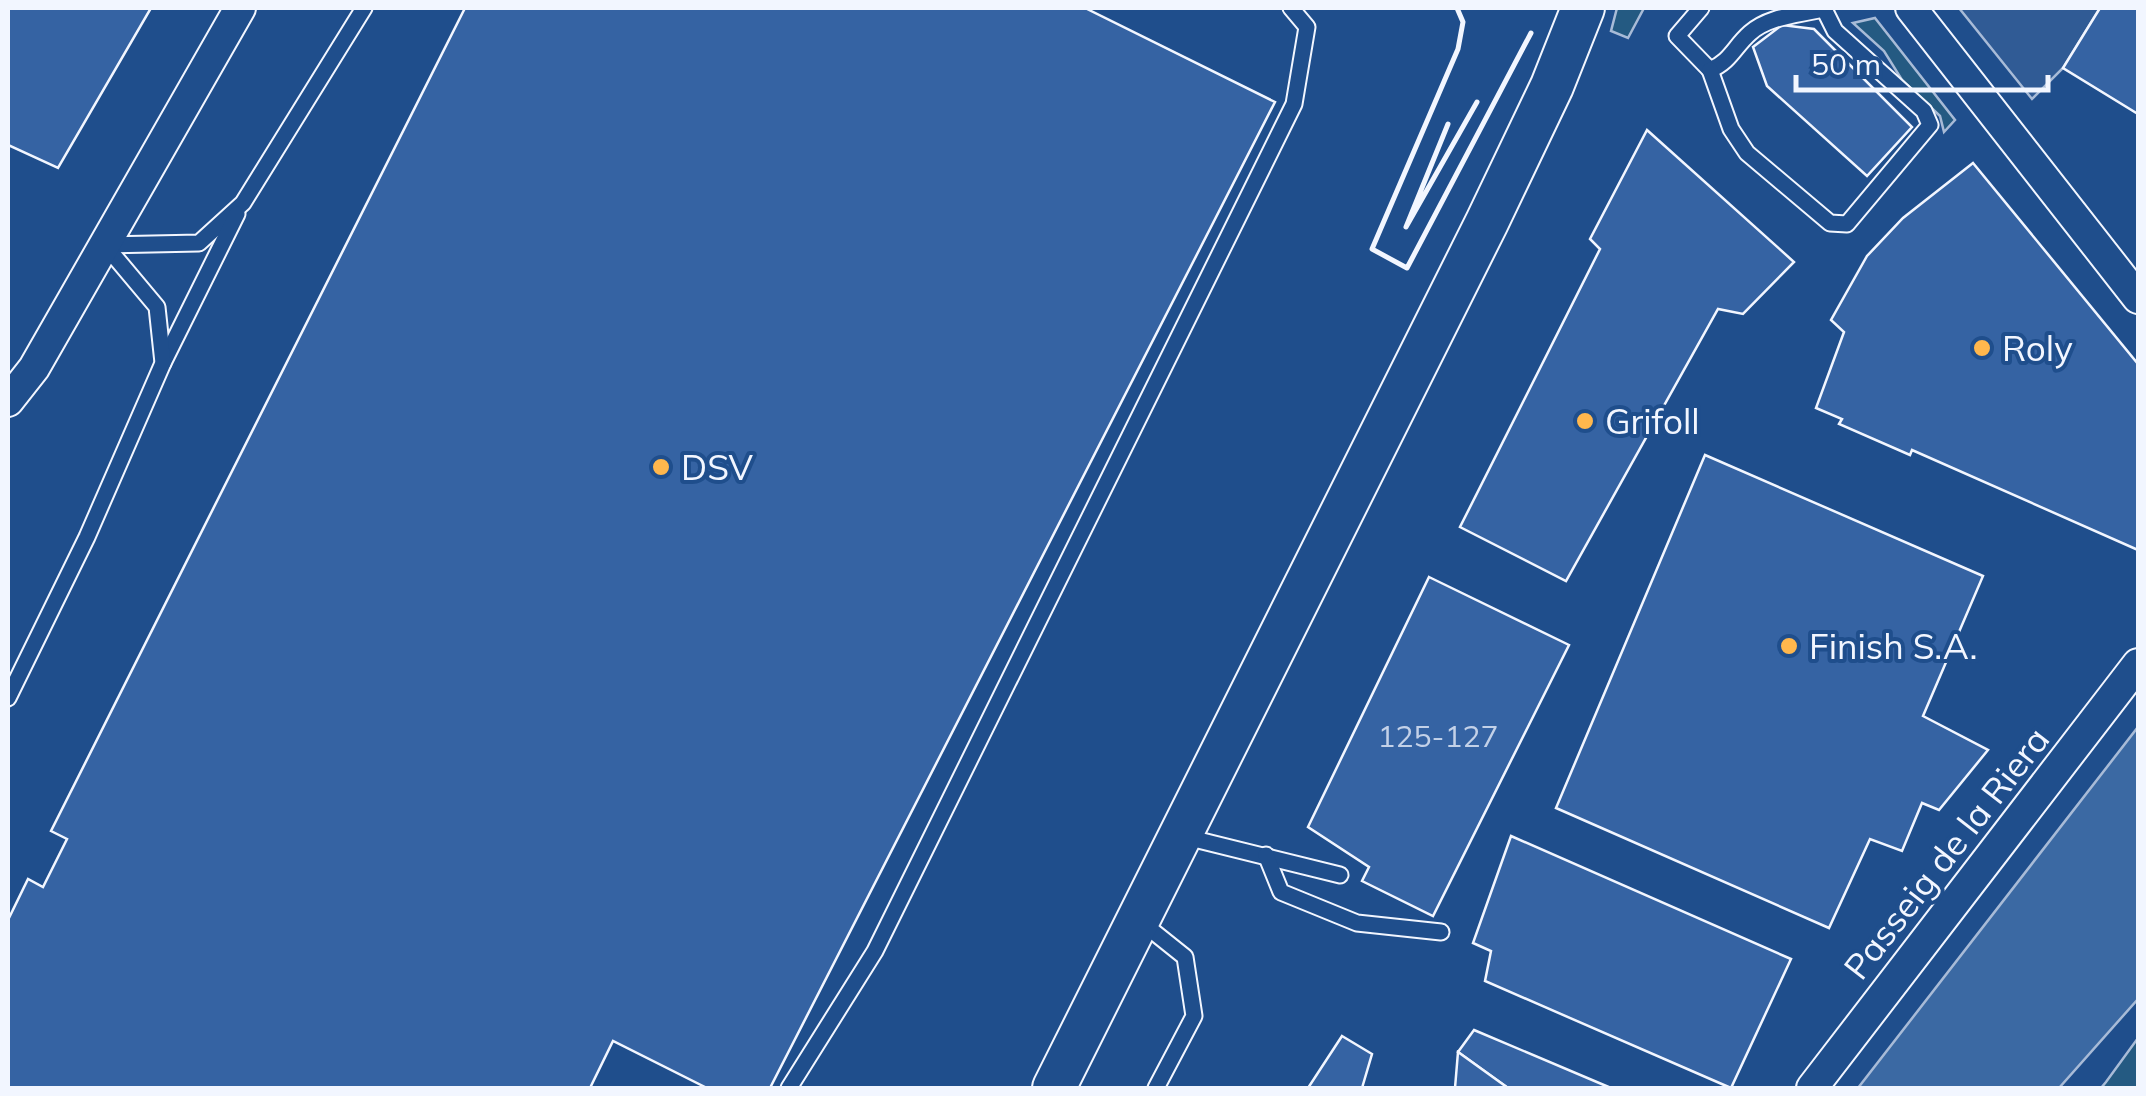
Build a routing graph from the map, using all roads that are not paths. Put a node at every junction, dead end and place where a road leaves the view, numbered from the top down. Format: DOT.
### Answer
graph roads {
  1 [pos="240,8"];
  2 [pos="364,8"];
  3 [pos="1291,8"];
  4 [pos="1583,8"];
  5 [pos="1702,8"];
  6 [pos="1825,8"];
  7 [pos="1911,8"];
  8 [pos="1710,70"];
  9 [pos="243,203"];
  10 [pos="105,244"];
  11 [pos="2138,298"];
  12 [pos="163,362"];
  13 [pos="8,401"];
  14 [pos="2138,664"];
  15 [pos="8,698"];
  16 [pos="1182,836"];
  17 [pos="1266,855"];
  18 [pos="1340,875"];
  19 [pos="1140,921"];
  20 [pos="1441,932"];
  21 [pos="789,1088"];
  22 [pos="1054,1088"];
  23 [pos="1156,1088"];
  24 [pos="1812,1088"];
  1 -- 10 [label="street"];
  2 -- 9 [label="lane"];
  3 -- 21 [label="lane"];
  4 -- 16 [label="main road"];
  5 -- 8 [label="lane"];
  6 -- 8 [label="lane"];
  6 -- 8 [label="lane"];
  7 -- 11 [label="street"];
  9 -- 10 [label="lane"];
  9 -- 12 [label="lane"];
  10 -- 12 [label="lane"];
  10 -- 13 [label="street"];
  12 -- 15 [label="lane"];
  14 -- 24 [label="street, Passeig de la Riera"];
  16 -- 17 [label="lane"];
  16 -- 19 [label="main road"];
  17 -- 18 [label="lane"];
  17 -- 20 [label="lane"];
  19 -- 22 [label="main road"];
  19 -- 23 [label="lane"];
}
